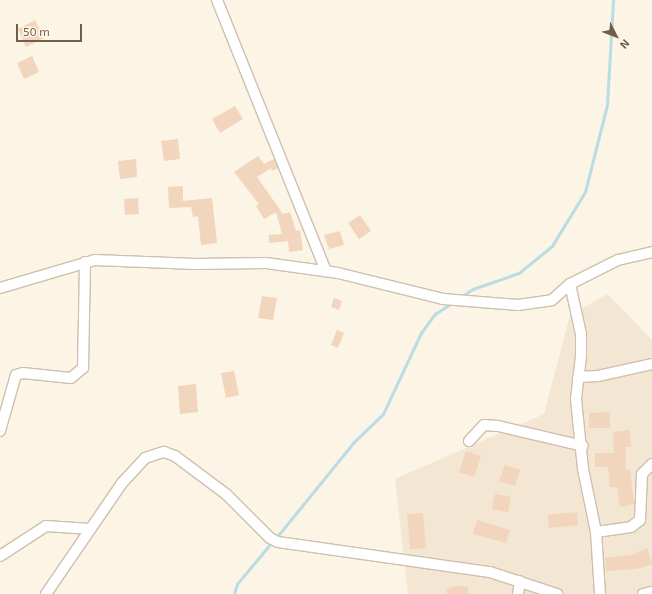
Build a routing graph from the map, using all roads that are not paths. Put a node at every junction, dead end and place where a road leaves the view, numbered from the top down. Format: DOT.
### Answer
graph roads {
  1 [pos="217,0"];
  2 [pos="652,252"];
  3 [pos="85,262"];
  4 [pos="326,271"];
  5 [pos="570,284"];
  6 [pos="0,288"];
  7 [pos="652,364"];
  8 [pos="578,377"];
  9 [pos="0,431"];
  10 [pos="469,440"];
  11 [pos="583,446"];
  12 [pos="652,464"];
  13 [pos="90,529"];
  14 [pos="596,532"];
  15 [pos="0,556"];
  16 [pos="520,581"];
  17 [pos="652,592"];
  18 [pos="46,594"];
  19 [pos="518,594"];
  20 [pos="557,594"];
  21 [pos="600,594"];
  22 [pos="643,594"];
  1 -- 4 [label="street"];
  2 -- 5 [label="street"];
  3 -- 4 [label="street"];
  3 -- 6 [label="street"];
  3 -- 9 [label="street"];
  4 -- 5 [label="street"];
  5 -- 8 [label="street"];
  7 -- 8 [label="street"];
  8 -- 11 [label="street"];
  10 -- 11 [label="street"];
  11 -- 14 [label="street"];
  12 -- 14 [label="street"];
  13 -- 15 [label="street"];
  13 -- 16 [label="street"];
  13 -- 18 [label="street"];
  14 -- 21 [label="street"];
  16 -- 19 [label="street"];
  16 -- 20 [label="street"];
  17 -- 22 [label="street"];
}
